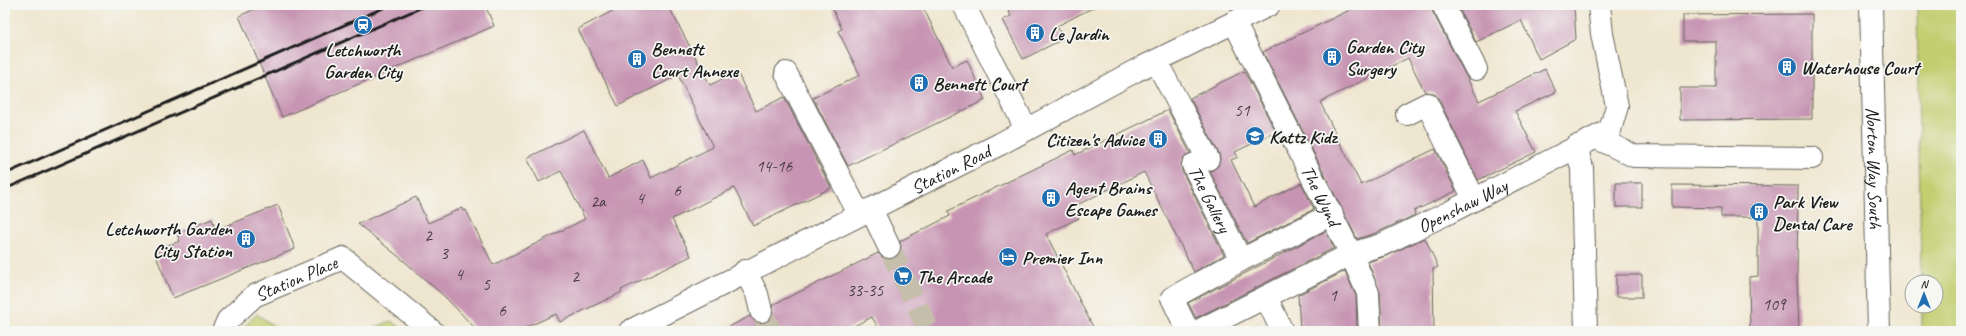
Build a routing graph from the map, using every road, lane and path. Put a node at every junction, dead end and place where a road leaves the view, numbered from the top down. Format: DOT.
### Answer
graph roads {
  1 [pos="964,5"];
  2 [pos="1269,5"];
  3 [pos="1443,5"];
  4 [pos="1599,5"];
  5 [pos="1871,5"];
  6 [pos="1234,22"];
  7 [pos="1156,61"];
  8 [pos="1476,69"];
  9 [pos="786,73"];
  10 [pos="1407,114"];
  11 [pos="1026,129"];
  12 [pos="1597,138"];
  13 [pos="1576,146"];
  14 [pos="1812,158"];
  15 [pos="1474,199"];
  16 [pos="865,211"];
  17 [pos="1332,214"];
  18 [pos="889,247"];
  19 [pos="1352,254"];
  20 [pos="1241,260"];
  21 [pos="745,271"];
  22 [pos="1266,297"];
  23 [pos="761,311"];
  24 [pos="223,331"];
  25 [pos="432,331"];
  26 [pos="630,331"];
  27 [pos="1188,331"];
  28 [pos="1198,331"];
  29 [pos="1282,331"];
  30 [pos="1370,331"];
  31 [pos="1586,331"];
  32 [pos="1879,331"];
  1 -- 11 [label="street"];
  2 -- 6 [label="street, Station Road"];
  3 -- 8 [label="street"];
  4 -- 12 [label="street, Openshaw Way"];
  5 -- 32 [label="street, Norton Way South"];
  6 -- 7 [label="street, Station Road"];
  6 -- 17 [label="street, The Wynd"];
  7 -- 11 [label="street, Station Road"];
  7 -- 20 [label="street, The Gallery"];
  9 -- 16 [label="street"];
  10 -- 15 [label="street"];
  11 -- 16 [label="street, Station Road"];
  12 -- 13 [label="street, Openshaw Way"];
  12 -- 14 [label="street"];
  13 -- 15 [label="street, Openshaw Way"];
  13 -- 31 [label="street"];
  15 -- 19 [label="street, Openshaw Way"];
  16 -- 18 [label="street"];
  16 -- 21 [label="street, Station Road"];
  17 -- 19 [label="street, The Wynd"];
  17 -- 20 [label="street, The Gallery"];
  19 -- 22 [label="street, Openshaw Way"];
  19 -- 30 [label="street, The Wynd"];
  20 -- 27 [label="street, The Gallery"];
  21 -- 23 [label="street"];
  21 -- 26 [label="street, Station Road"];
  22 -- 28 [label="street, Openshaw Way"];
  22 -- 29 [label="street"];
  24 -- 25 [label="street, Station Place"];
}
